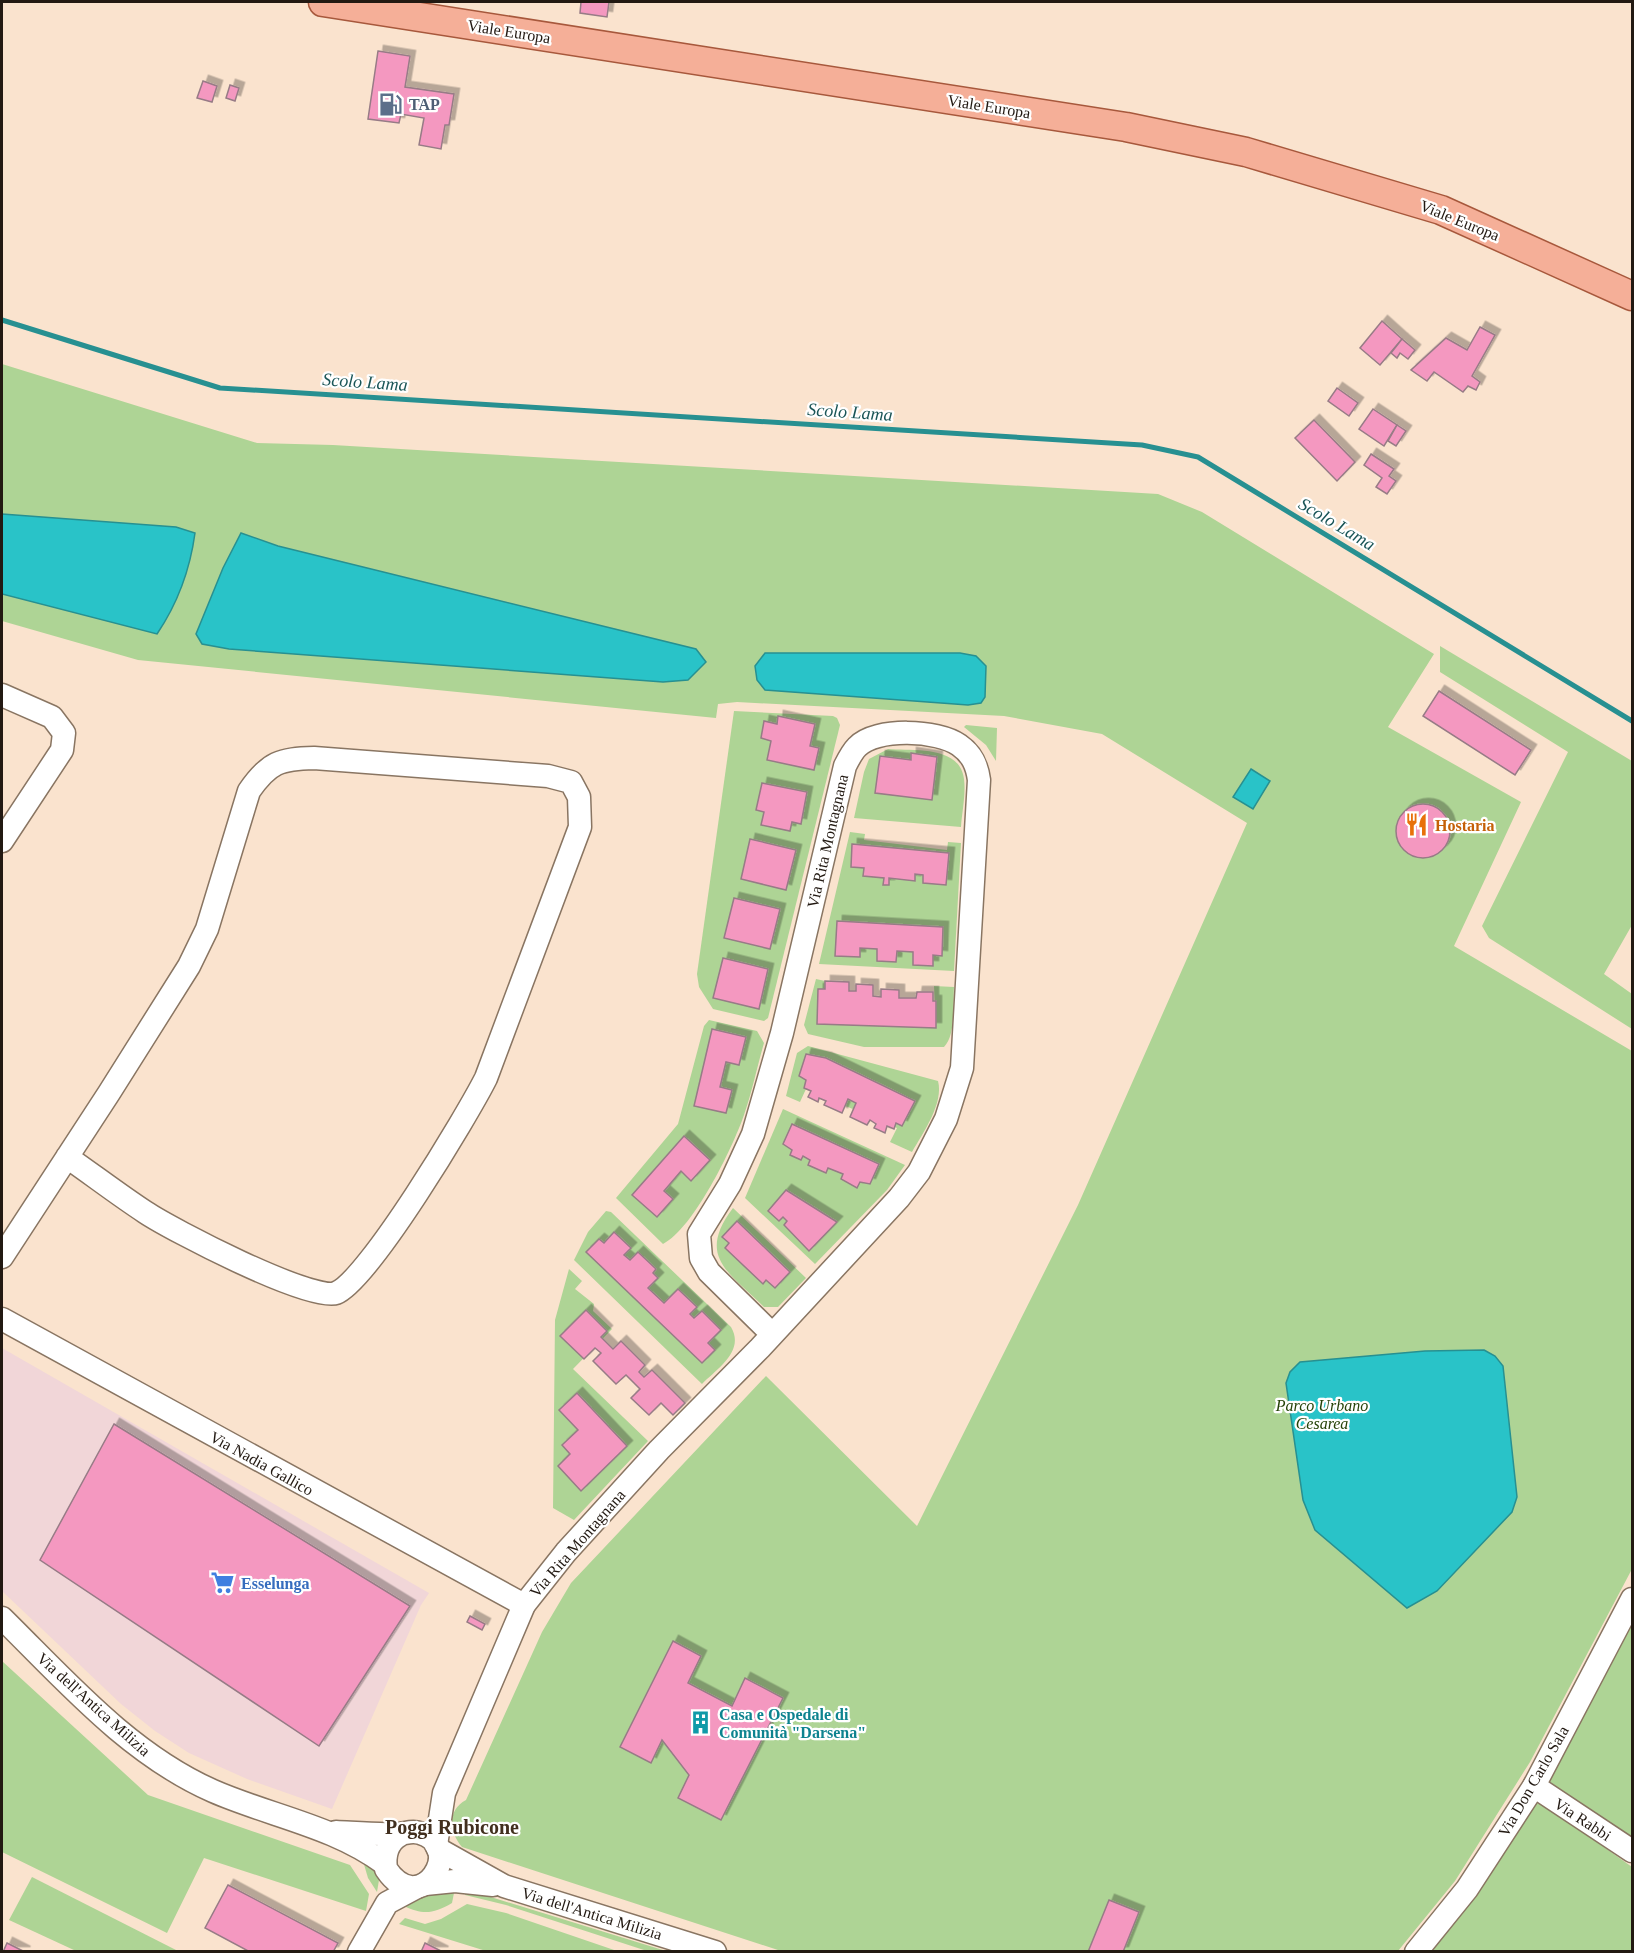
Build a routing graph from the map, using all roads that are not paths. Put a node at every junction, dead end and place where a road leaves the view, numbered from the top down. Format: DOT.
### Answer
graph roads {
  1 [pos="323,2"];
  2 [pos="1632,296"];
  3 [pos="2,695"];
  4 [pos="2,841"];
  5 [pos="68,1157"];
  6 [pos="2,1257"];
  7 [pos="2,1319"];
  8 [pos="772,1334"];
  9 [pos="1632,1599"];
  10 [pos="524,1605"];
  11 [pos="2,1618"];
  12 [pos="1534,1786"];
  13 [pos="444,1793"];
  14 [pos="327,1831"];
  15 [pos="402,1834"];
  16 [pos="437,1847"];
  17 [pos="1632,1851"];
  18 [pos="386,1867"];
  19 [pos="421,1885"];
  20 [pos="504,1886"];
  21 [pos="387,1903"];
  22 [pos="706,1950"];
  23 [pos="359,1952"];
  24 [pos="1416,1952"];
  1 -- 2 [label="main road, Viale Europa"];
  3 -- 4 [label="street"];
  5 -- 5 [label="street"];
  5 -- 6 [label="street"];
  7 -- 10 [label="street, Via Nadia Gallico"];
  8 -- 8 [label="street, Via Rita Montagnana"];
  8 -- 10 [label="street, Via Rita Montagnana"];
  9 -- 12 [label="street, Via Don Carlo Sala"];
  10 -- 13 [label="street, Via Rita Montagnana"];
  11 -- 14 [label="street, Via dell'Antica Milizia"];
  12 -- 17 [label="street, Via Rabbi"];
  12 -- 24 [label="street, Via Don Carlo Sala"];
  13 -- 15 [label="street, Via Rita Montagnana"];
  13 -- 16 [label="street, Via Rita Montagnana"];
  14 -- 15 [label="street, Via dell'Antica Milizia"];
  14 -- 18 [label="street, Via dell'Antica Milizia"];
  15 -- 16 [label="street"];
  15 -- 18 [label="street"];
  16 -- 19 [label="street"];
  16 -- 20 [label="street, Via dell'Antica Milizia"];
  18 -- 19 [label="street"];
  18 -- 21 [label="street"];
  19 -- 20 [label="street, Via dell'Antica Milizia"];
  19 -- 21 [label="street"];
  20 -- 22 [label="street, Via dell'Antica Milizia"];
  21 -- 23 [label="street"];
}
